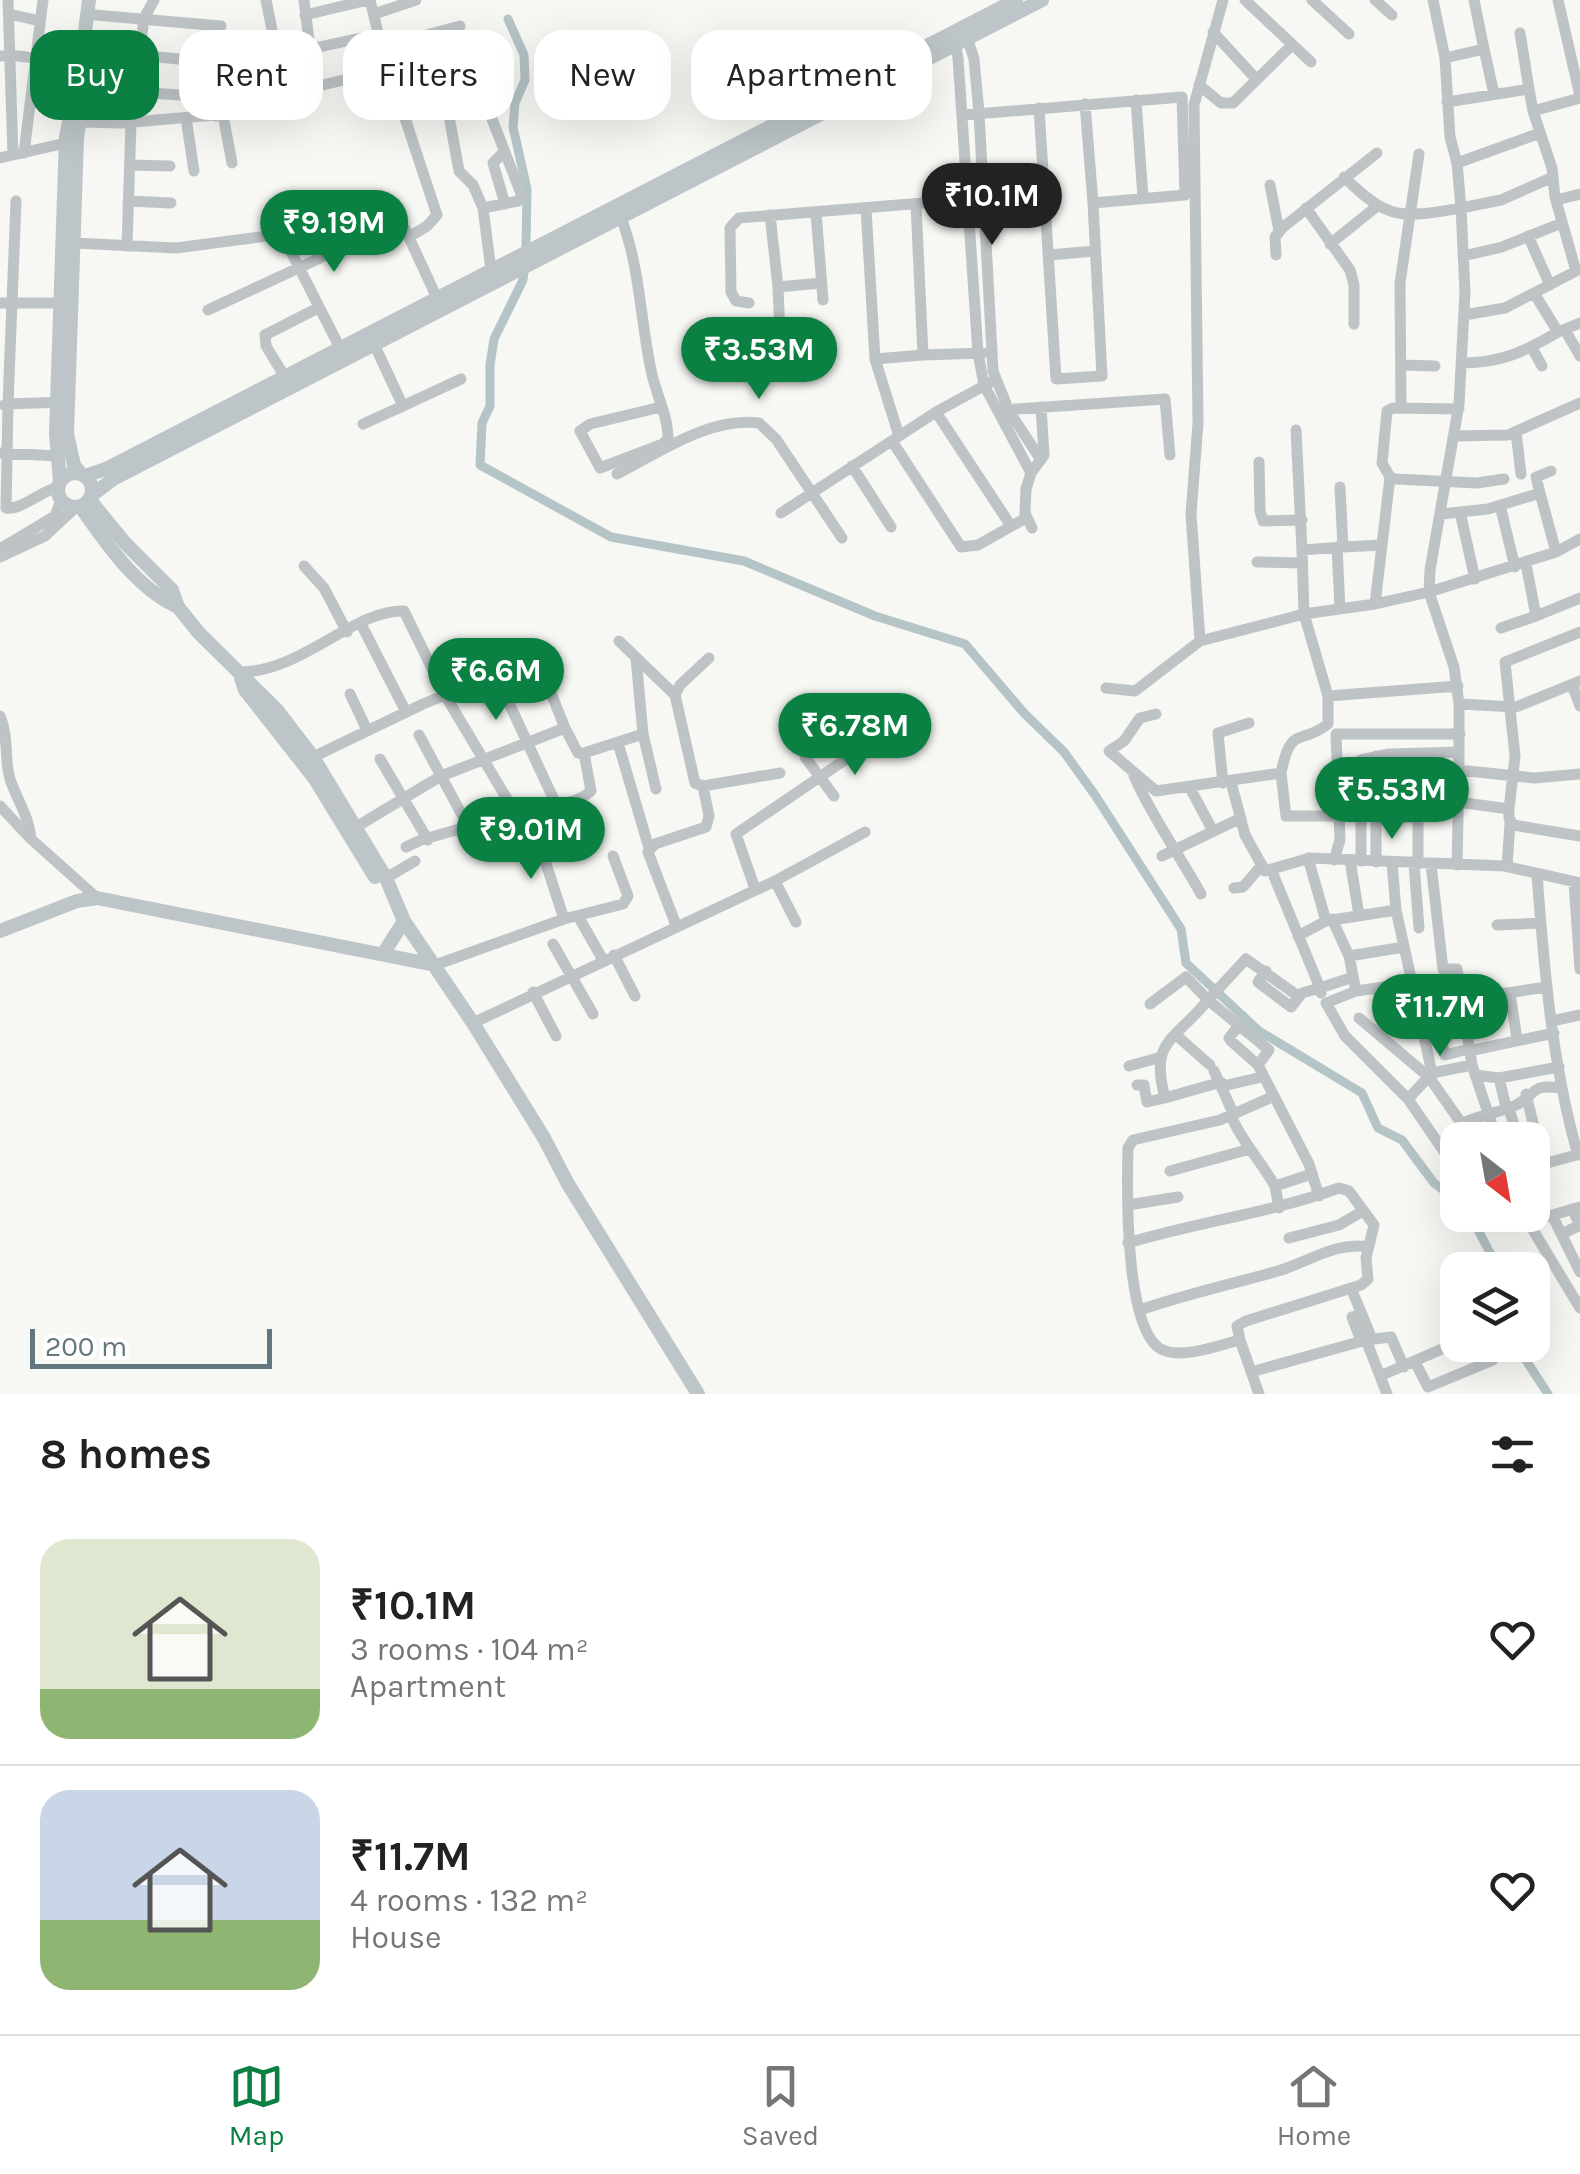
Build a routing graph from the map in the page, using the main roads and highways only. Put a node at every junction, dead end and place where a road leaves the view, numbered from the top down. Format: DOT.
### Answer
graph roads {
  1 [pos="89,0"];
  2 [pos="1016,0"];
  3 [pos="1042,0"];
  4 [pos="87,30"];
  5 [pos="960,35"];
  6 [pos="72,120"];
  7 [pos="80,120"];
  8 [pos="63,402"];
  9 [pos="83,475"];
  10 [pos="60,490"];
  11 [pos="84,502"];
  12 [pos="239,675"];
  13 [pos="403,917"];
  14 [pos="0,931"];
  15 [pos="383,954"];
  16 [pos="434,965"];
  17 [pos="698,1394"];
  1 -- 4 [label="main road"];
  2 -- 5 [label="main road"];
  3 -- 5 [label="main road"];
  5 -- 9 [label="main road"];
  5 -- 11 [label="main road"];
  6 -- 8 [label="main road"];
  7 -- 8 [label="main road"];
  8 -- 9 [label="main road"];
  8 -- 10 [label="main road"];
  9 -- 10 [label="main road"];
  9 -- 11 [label="main road"];
  10 -- 11 [label="main road"];
  11 -- 12 [label="main road"];
  12 -- 13 [label="main road"];
  12 -- 13 [label="main road"];
  13 -- 15 [label="main road"];
  13 -- 16 [label="main road"];
  14 -- 15 [label="main road"];
  15 -- 16 [label="main road"];
  16 -- 17 [label="main road"];
}
